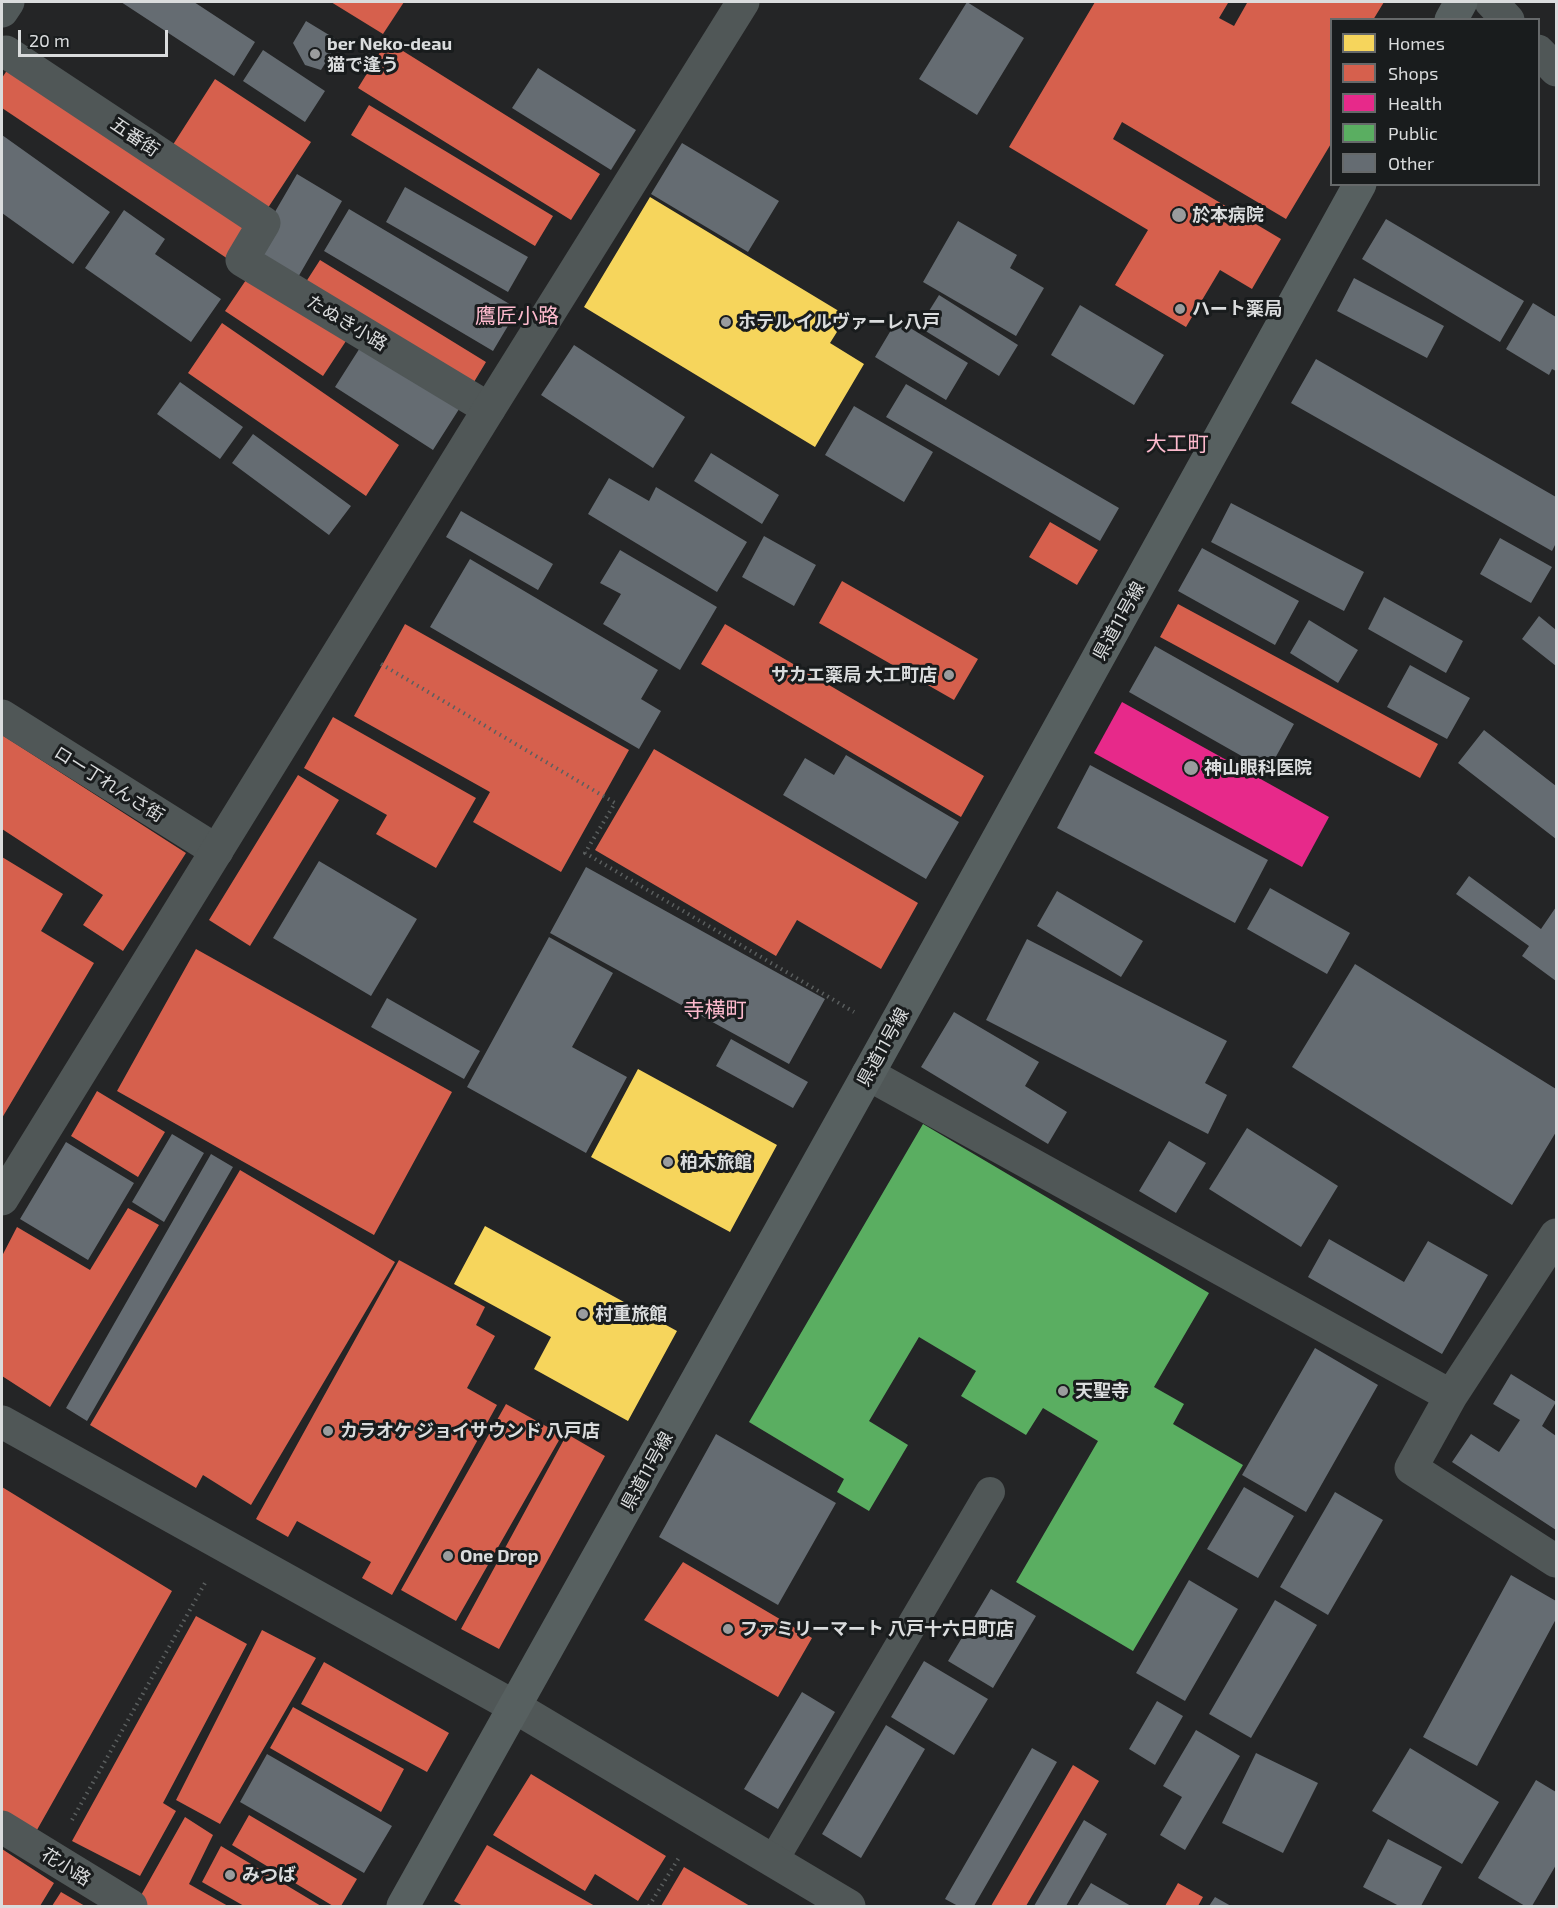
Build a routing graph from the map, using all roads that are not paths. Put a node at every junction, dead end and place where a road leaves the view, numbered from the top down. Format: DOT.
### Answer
graph roads {
  1 [pos="8,2"];
  2 [pos="743,2"];
  3 [pos="1461,2"];
  4 [pos="1491,2"];
  5 [pos="2,11"];
  6 [pos="1452,18"];
  7 [pos="1506,18"];
  8 [pos="6,52"];
  9 [pos="1540,52"];
  10 [pos="1557,70"];
  11 [pos="1359,186"];
  12 [pos="264,223"];
  13 [pos="489,409"];
  14 [pos="2,716"];
  15 [pos="217,851"];
  16 [pos="868,1074"];
  17 [pos="2,1199"];
  18 [pos="1557,1234"];
  19 [pos="1451,1396"];
  20 [pos="2,1422"];
  21 [pos="990,1492"];
  22 [pos="1557,1561"];
  23 [pos="515,1707"];
  24 [pos="2,1827"];
  25 [pos="773,1861"];
  26 [pos="131,1906"];
  27 [pos="403,1906"];
  28 [pos="849,1906"];
  1 -- 5 [label="main road"];
  2 -- 13 [label="street"];
  3 -- 6 [label="main road"];
  4 -- 7 [label="street"];
  8 -- 12 [label="street, 五番街"];
  9 -- 10 [label="street"];
  11 -- 16 [label="main road, 県道11号線"];
  12 -- 13 [label="street, たぬき小路"];
  13 -- 15 [label="street"];
  14 -- 15 [label="street, ロー丁れんさ街"];
  15 -- 17 [label="street"];
  16 -- 19 [label="street"];
  16 -- 23 [label="main road, 県道11号線"];
  18 -- 19 [label="street"];
  19 -- 22 [label="street"];
  20 -- 23 [label="street"];
  21 -- 25 [label="lane"];
  23 -- 25 [label="street"];
  23 -- 27 [label="main road, 県道11号線"];
  24 -- 26 [label="street, 花小路"];
  25 -- 28 [label="street"];
}
